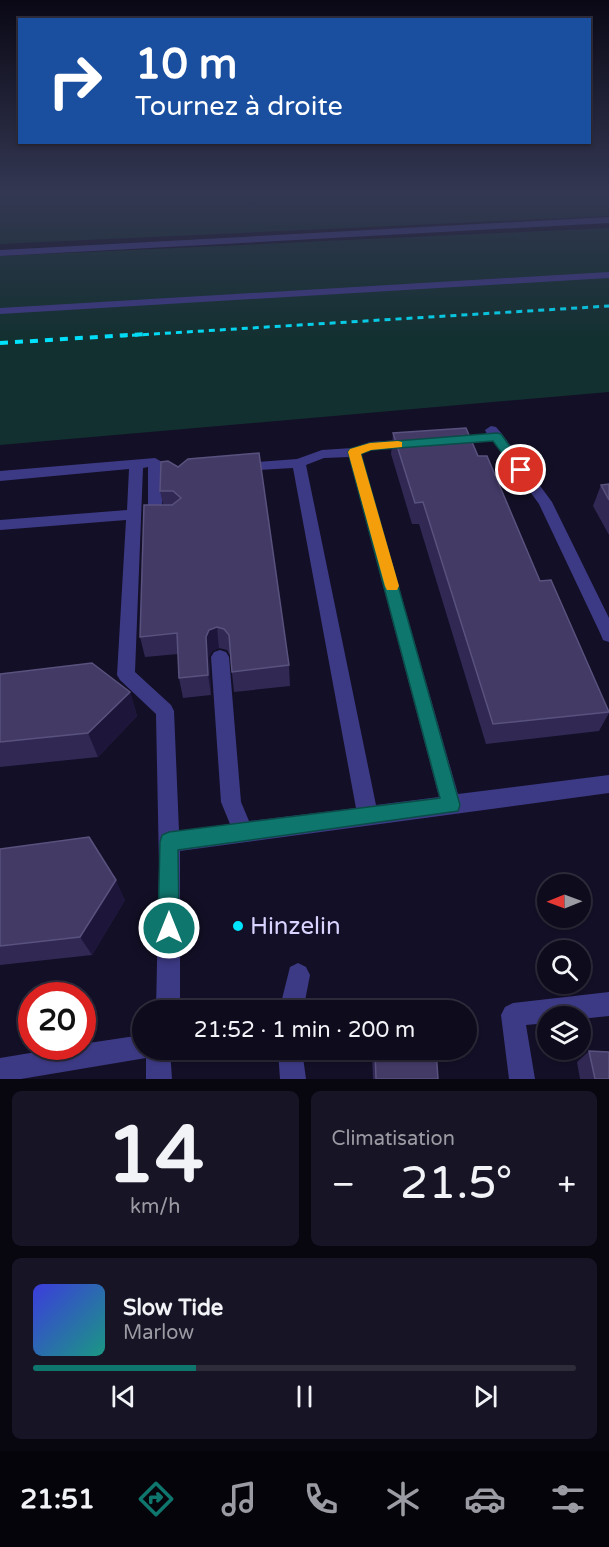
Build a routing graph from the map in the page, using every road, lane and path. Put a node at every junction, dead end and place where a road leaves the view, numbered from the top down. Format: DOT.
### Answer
graph roads {
  1 [pos="178,243"];
  2 [pos="0,253"];
  3 [pos="609,275"];
  4 [pos="0,311"];
  5 [pos="354,452"];
  6 [pos="299,463"];
  7 [pos="136,464"];
  8 [pos="232,468"];
  9 [pos="0,476"];
  10 [pos="133,516"];
  11 [pos="175,519"];
  12 [pos="0,525"];
  13 [pos="609,635"];
  14 [pos="220,657"];
  15 [pos="609,784"];
  16 [pos="451,805"];
  17 [pos="368,816"];
  18 [pos="243,832"];
  19 [pos="169,842"];
  20 [pos="298,975"];
  21 [pos="168,1000"];
  22 [pos="293,1000"];
  23 [pos="609,1005"];
  24 [pos="132,1049"];
  25 [pos="158,1060"];
  26 [pos="291,1060"];
  27 [pos="0,1070"];
  28 [pos="159,1079"];
  29 [pos="293,1079"];
  30 [pos="522,1079"];
  1 -- 2 [label="street"];
  3 -- 4 [label="street"];
  5 -- 6 [label="street"];
  5 -- 13 [label="street"];
  5 -- 16 [label="street"];
  6 -- 8 [label="street"];
  6 -- 17 [label="street"];
  7 -- 9 [label="street"];
  7 -- 10 [label="street"];
  7 -- 11 [label="street"];
  10 -- 12 [label="street"];
  10 -- 19 [label="street"];
  14 -- 18 [label="street"];
  15 -- 16 [label="street"];
  16 -- 17 [label="street"];
  17 -- 18 [label="street"];
  18 -- 19 [label="street"];
  19 -- 21 [label="street"];
  20 -- 22 [label="street"];
  23 -- 30 [label="street"];
  24 -- 27 [label="street"];
  25 -- 28 [label="street"];
  26 -- 29 [label="street"];
}
